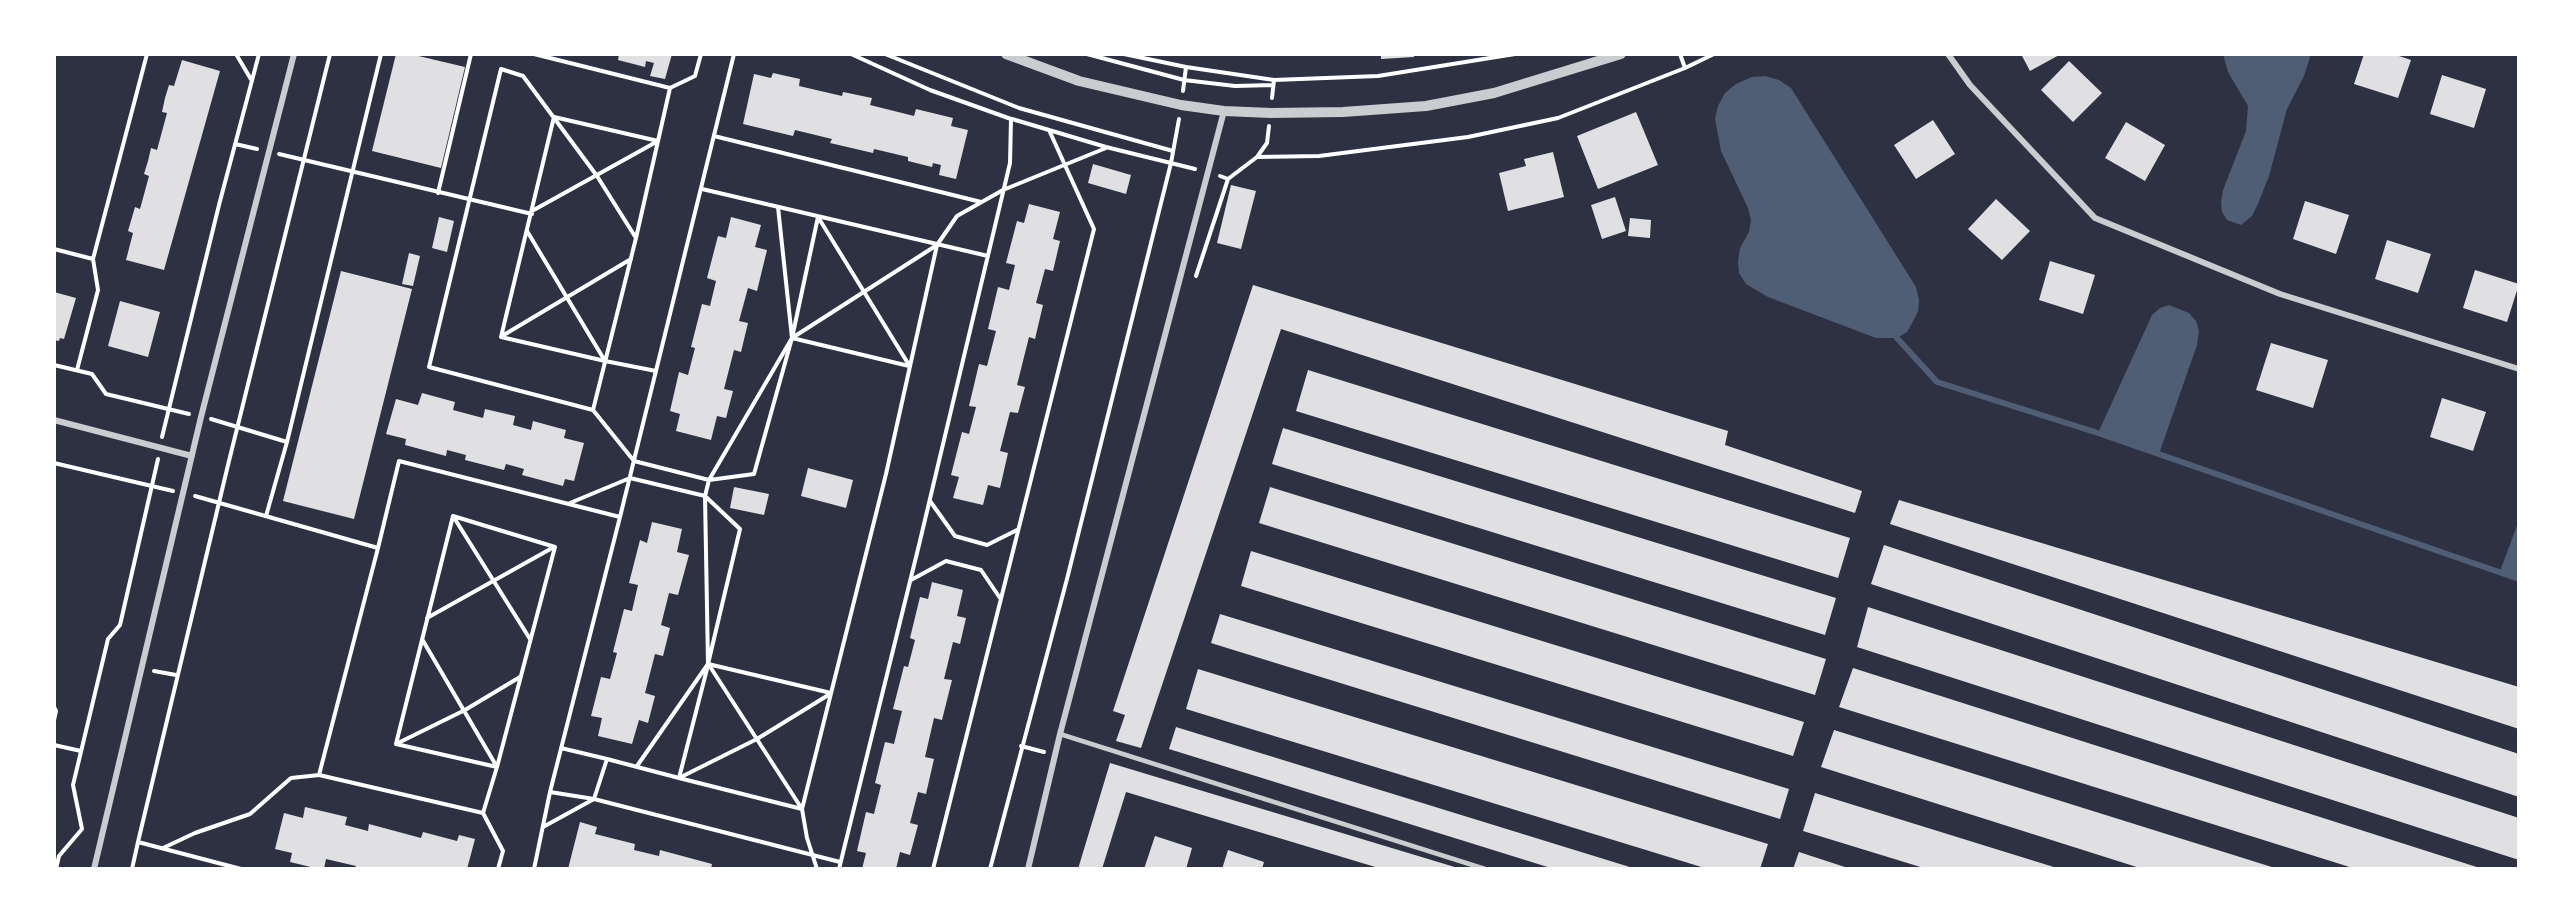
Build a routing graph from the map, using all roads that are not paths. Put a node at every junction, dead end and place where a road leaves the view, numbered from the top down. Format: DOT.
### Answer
graph roads {
  1 [pos="294,54"];
  2 [pos="1006,54"];
  3 [pos="1621,54"];
  4 [pos="1948,54"];
  5 [pos="1224,111"];
  6 [pos="2519,369"];
  7 [pos="54,420"];
  8 [pos="192,456"];
  9 [pos="1059,734"];
  10 [pos="95,869"];
  11 [pos="1028,869"];
  12 [pos="1485,869"];
  1 -- 8 [label="street"];
  2 -- 5 [label="street"];
  3 -- 5 [label="street"];
  4 -- 6 [label="street"];
  5 -- 9 [label="street"];
  7 -- 8 [label="street"];
  8 -- 10 [label="street"];
  9 -- 11 [label="street"];
  9 -- 12 [label="lane"];
}
